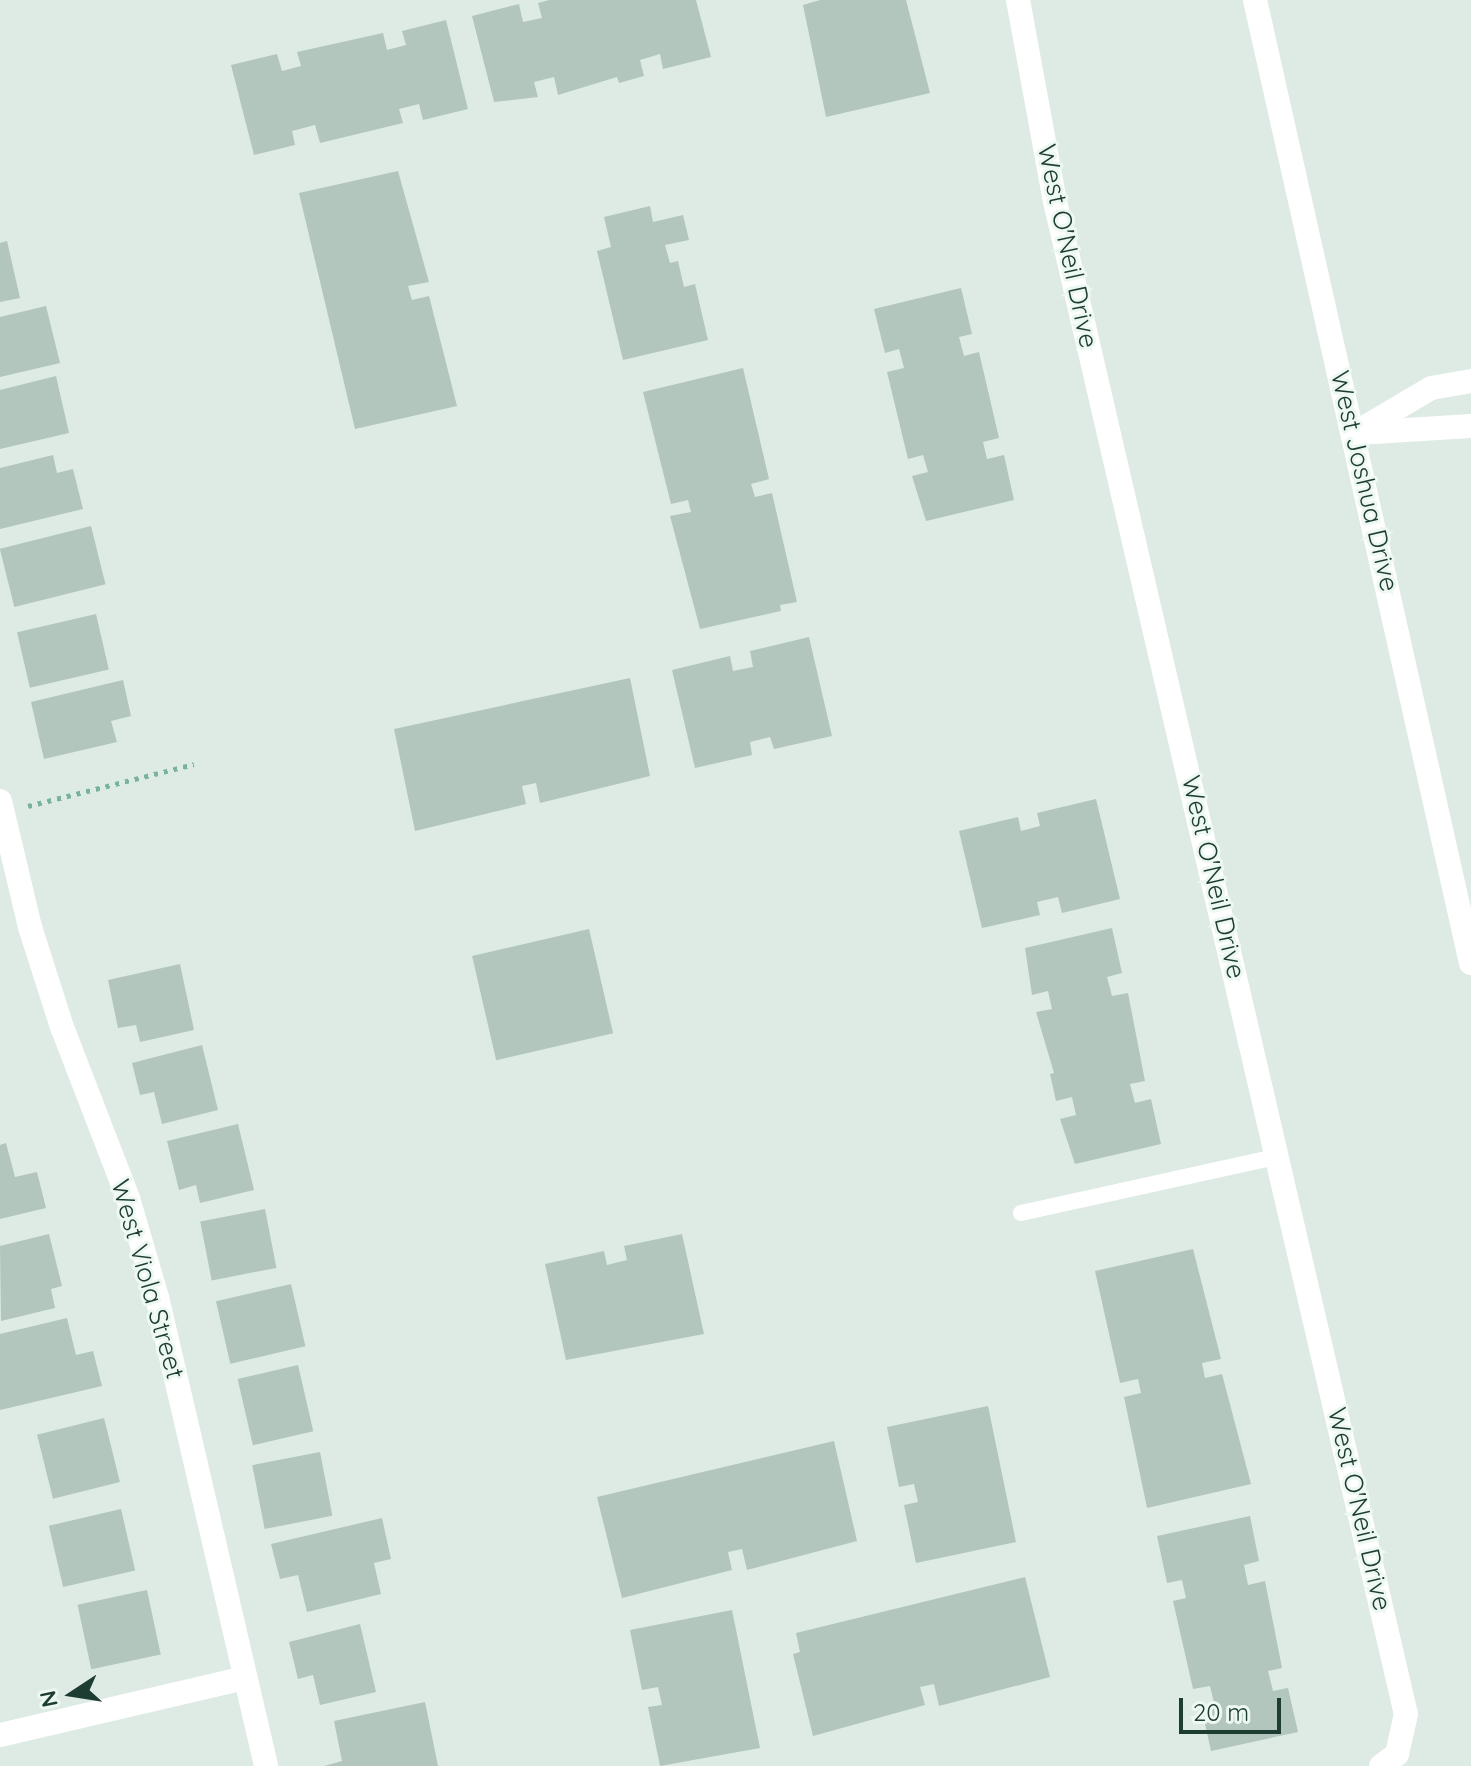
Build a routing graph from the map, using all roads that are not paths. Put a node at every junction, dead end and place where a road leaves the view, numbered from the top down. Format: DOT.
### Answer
graph roads {
  1 [pos="1018,0"];
  2 [pos="1255,0"];
  3 [pos="1471,381"];
  4 [pos="1471,426"];
  5 [pos="1355,433"];
  6 [pos="1,807"];
  7 [pos="1471,963"];
  8 [pos="1280,1156"];
  9 [pos="1021,1213"];
  10 [pos="245,1678"];
  11 [pos="0,1735"];
  12 [pos="1389,1760"];
  13 [pos="266,1766"];
  1 -- 8 [label="street, West O'Neil Drive"];
  2 -- 5 [label="street, West Joshua Drive"];
  3 -- 5 [label="street"];
  4 -- 5 [label="street"];
  5 -- 7 [label="street, West Joshua Drive"];
  6 -- 10 [label="street, West Viola Street"];
  8 -- 9 [label="lane"];
  8 -- 12 [label="street, West O'Neil Drive"];
  10 -- 11 [label="street"];
  10 -- 13 [label="street, West Viola Street"];
}
